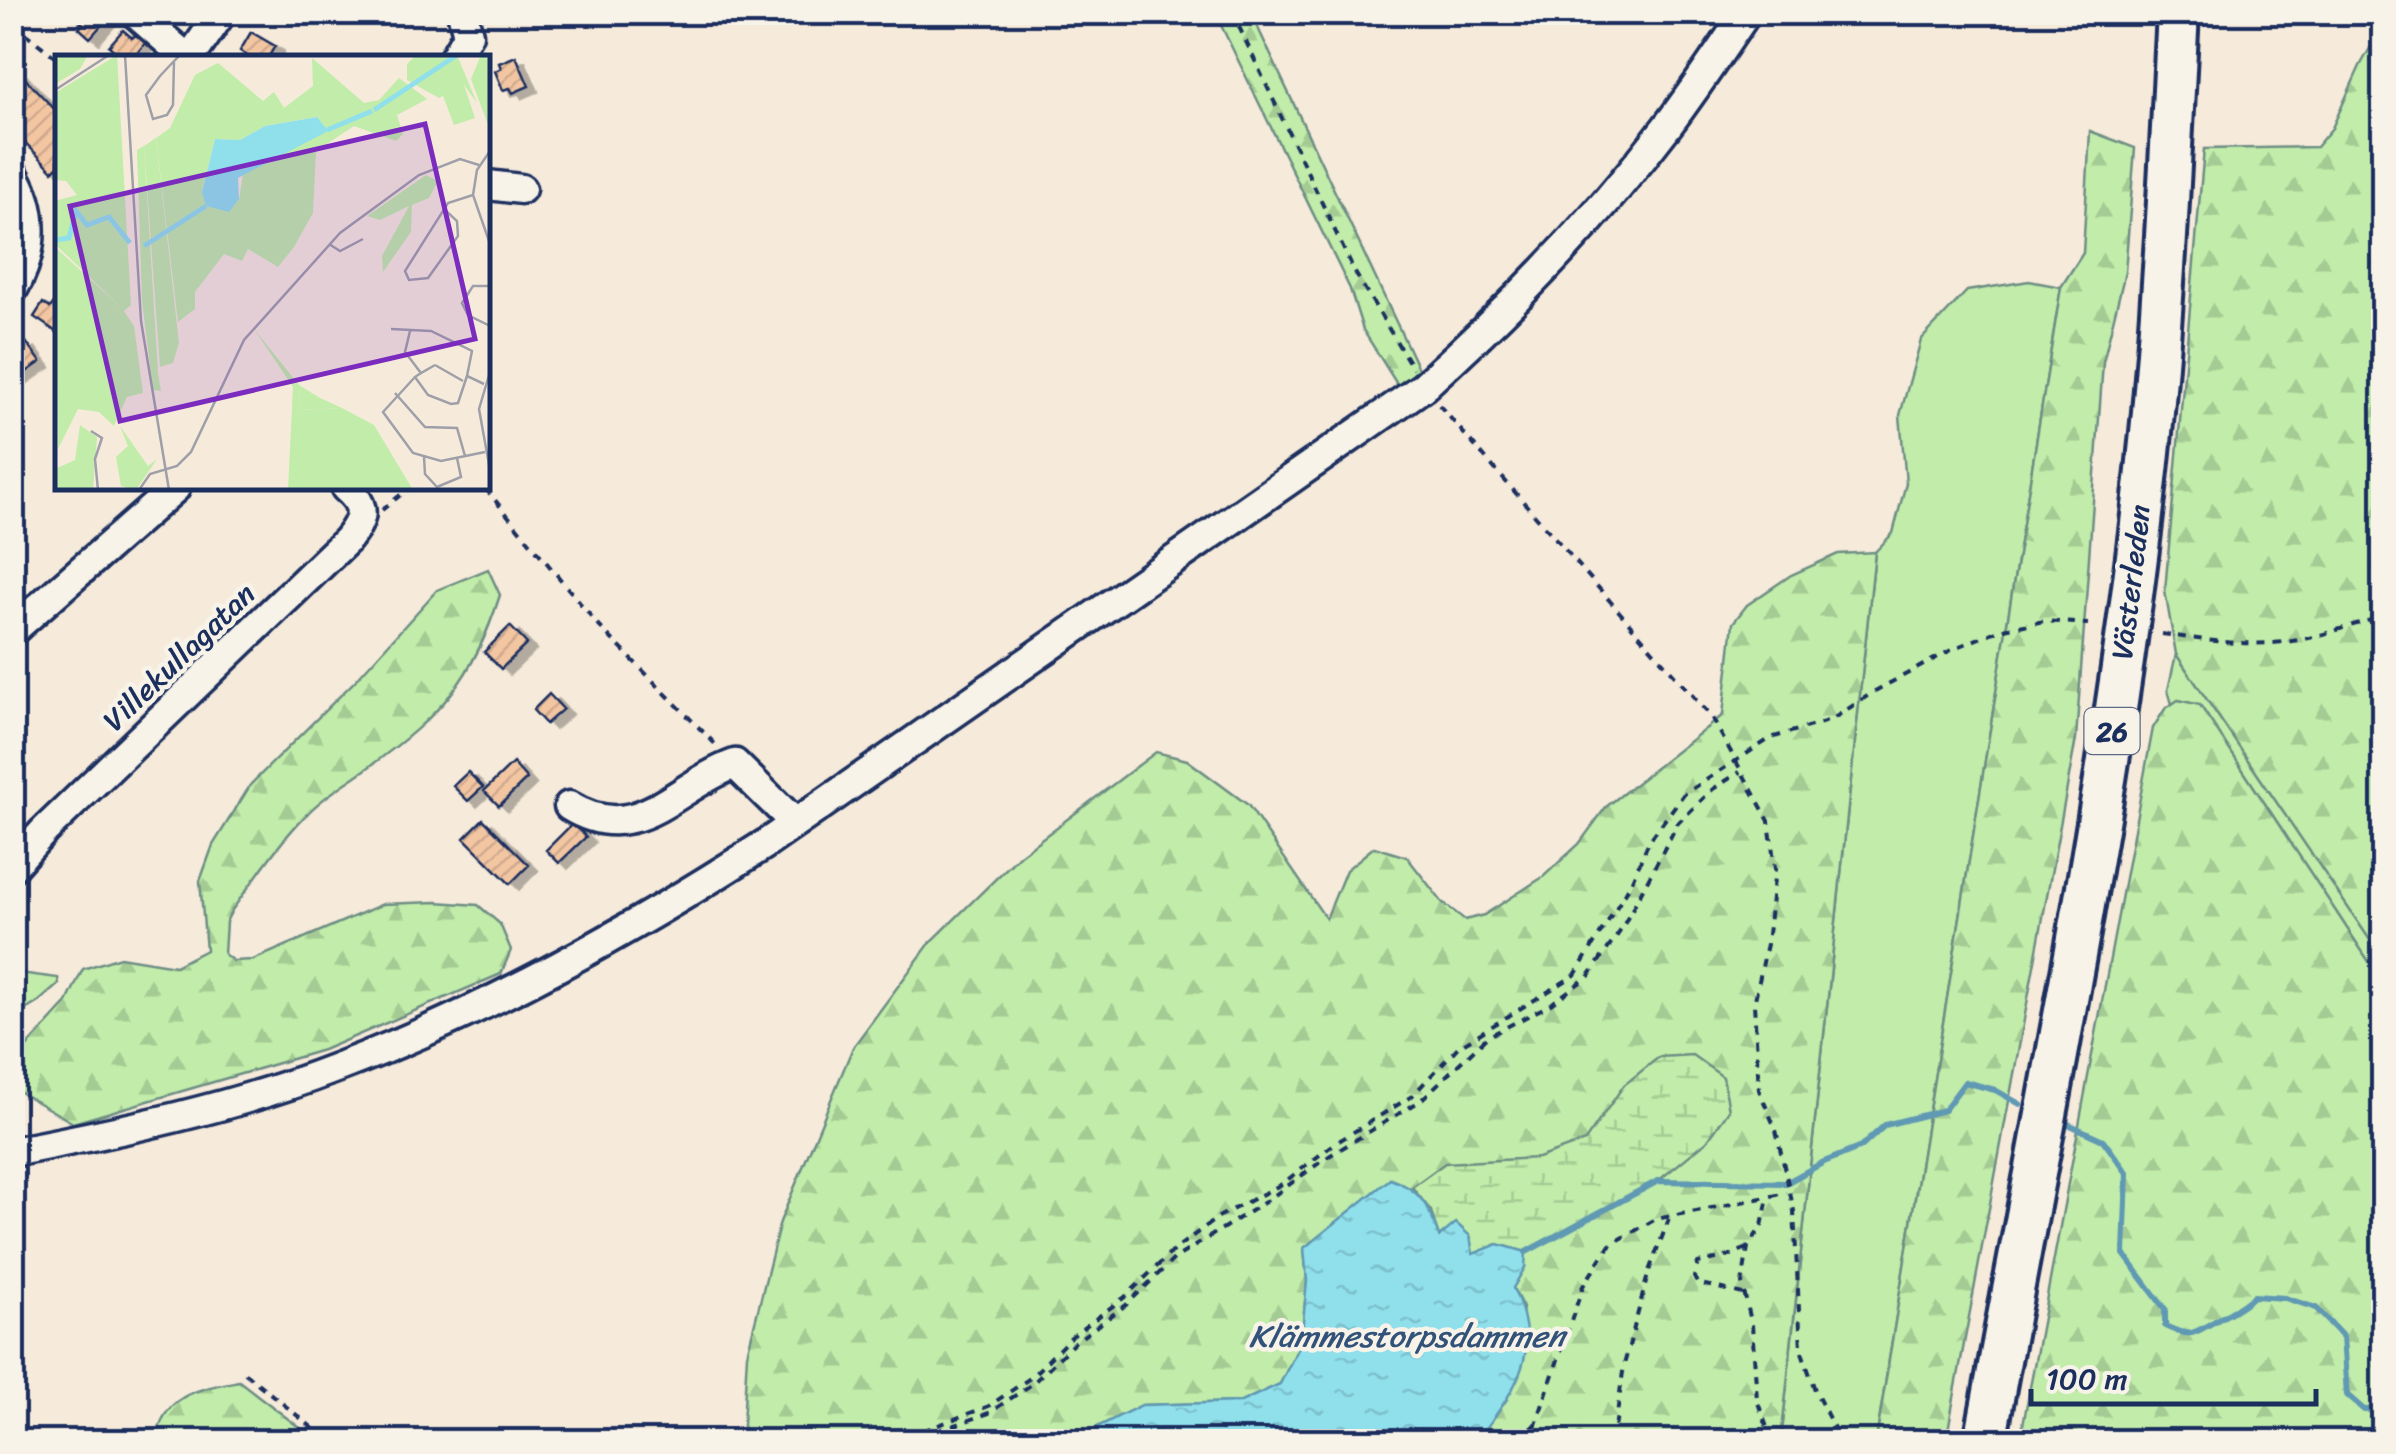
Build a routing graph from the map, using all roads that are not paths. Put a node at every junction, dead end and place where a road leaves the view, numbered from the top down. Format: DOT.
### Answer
graph roads {
  1 [pos="134,12"];
  2 [pos="222,12"];
  3 [pos="462,12"];
  4 [pos="1747,12"];
  5 [pos="2162,12"];
  6 [pos="2178,12"];
  7 [pos="184,55"];
  8 [pos="190,55"];
  9 [pos="456,55"];
  10 [pos="12,172"];
  11 [pos="490,186"];
  12 [pos="521,189"];
  13 [pos="12,291"];
  14 [pos="173,490"];
  15 [pos="348,490"];
  16 [pos="12,631"];
  17 [pos="569,806"];
  18 [pos="795,824"];
  19 [pos="12,867"];
  20 [pos="12,1152"];
  21 [pos="1972,1442"];
  22 [pos="1986,1442"];
  1 -- 7 [label="street"];
  2 -- 8 [label="street"];
  3 -- 9 [label="street"];
  4 -- 18 [label="street"];
  5 -- 21 [label="highway, Västerleden / 26"];
  6 -- 22 [label="highway, Västerleden / 26"];
  10 -- 13 [label="street"];
  11 -- 12 [label="street"];
  14 -- 16 [label="street"];
  15 -- 19 [label="street, Villekullagatan"];
  17 -- 18 [label="street"];
  18 -- 20 [label="street"];
}
